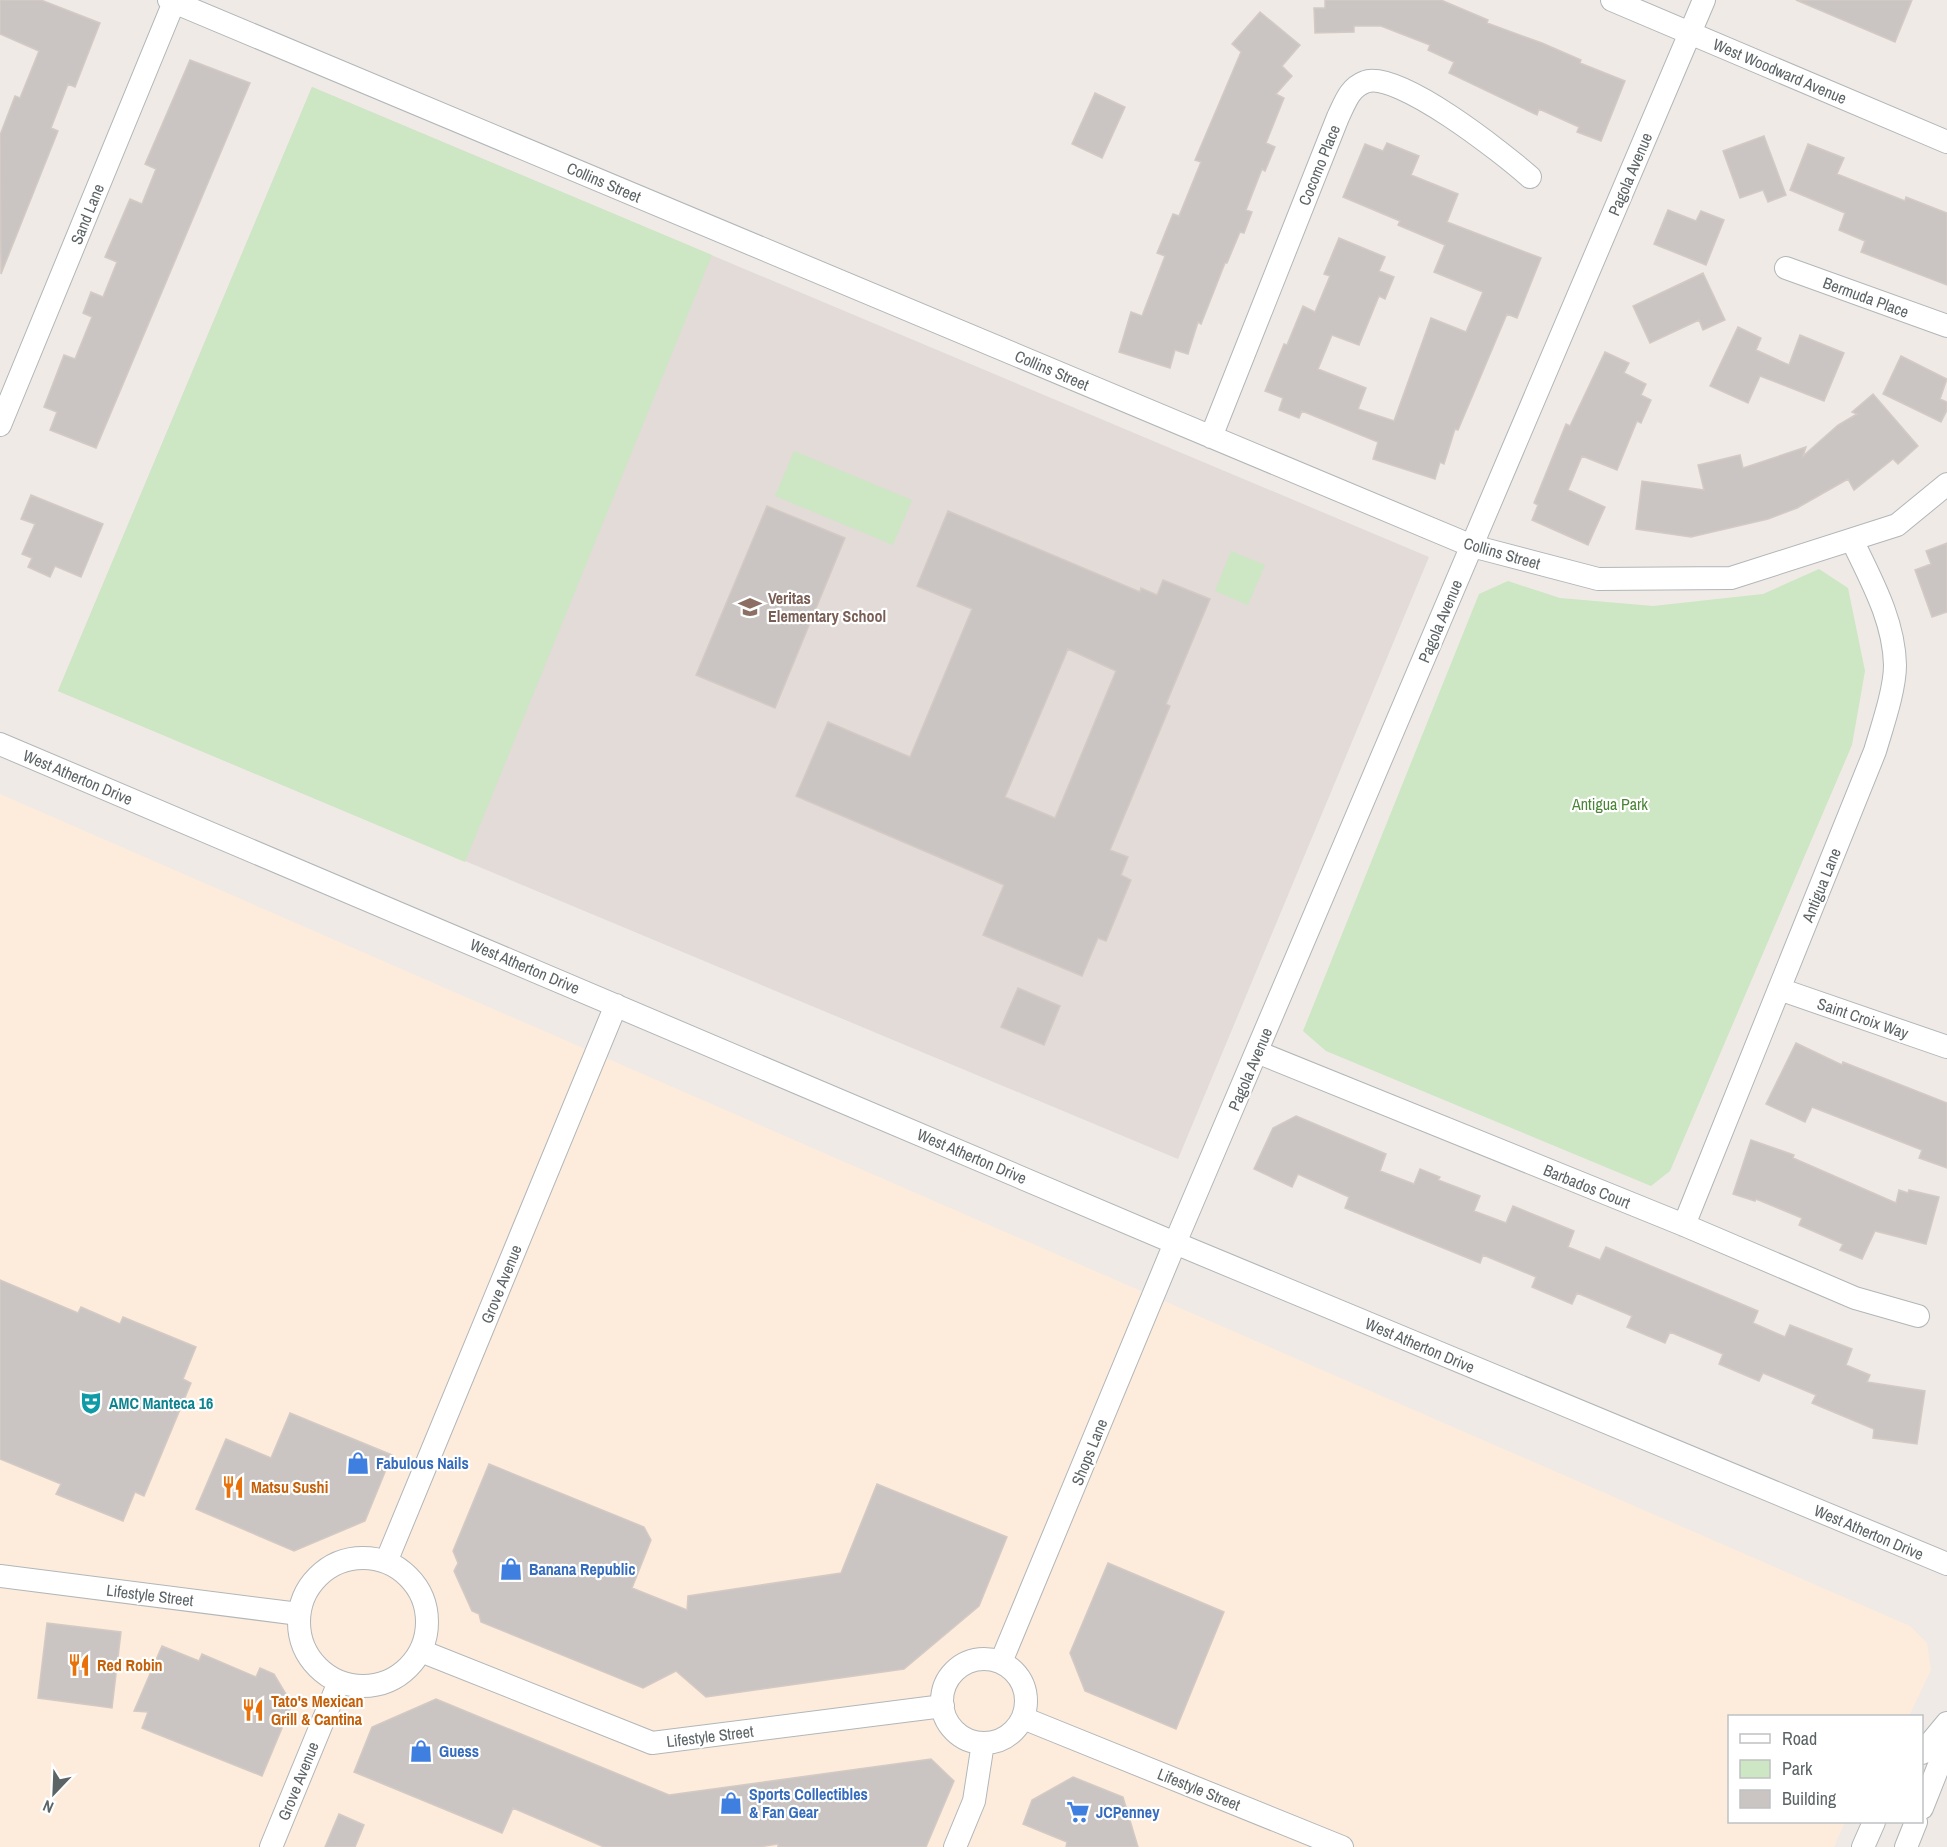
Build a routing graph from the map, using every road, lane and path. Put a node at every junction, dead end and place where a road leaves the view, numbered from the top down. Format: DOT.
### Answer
graph roads {
  1 [pos="1612,0"];
  2 [pos="1704,0"];
  3 [pos="171,1"];
  4 [pos="1690,33"];
  5 [pos="1947,142"];
  6 [pos="1530,177"];
  7 [pos="1786,268"];
  8 [pos="1947,326"];
  9 [pos="0,425"];
  10 [pos="1211,437"];
  11 [pos="1947,484"];
  12 [pos="1852,540"];
  13 [pos="1472,546"];
  14 [pos="0,744"];
  15 [pos="1779,988"];
  16 [pos="616,1005"];
  17 [pos="1947,1047"];
  18 [pos="1257,1052"];
  19 [pos="1684,1225"];
  20 [pos="1175,1242"];
  21 [pos="1918,1316"];
  22 [pos="386,1562"];
  23 [pos="1947,1564"];
  24 [pos="0,1576"];
  25 [pos="299,1614"];
  26 [pos="421,1651"];
  27 [pos="1001,1662"];
  28 [pos="339,1682"];
  29 [pos="943,1706"];
  30 [pos="1023,1718"];
  31 [pos="1947,1723"];
  32 [pos="983,1743"];
  33 [pos="1947,1745"];
  34 [pos="1923,1752"];
  35 [pos="1923,1805"];
  36 [pos="1873,1823"];
  37 [pos="1915,1823"];
  38 [pos="271,1847"];
  39 [pos="955,1847"];
  40 [pos="1342,1847"];
  41 [pos="1863,1847"];
  42 [pos="1906,1847"];
  1 -- 4 [label="street, West Woodward Avenue"];
  2 -- 4 [label="street, Pagola Avenue"];
  3 -- 9 [label="street, Sand Lane"];
  3 -- 10 [label="street, Collins Street"];
  4 -- 5 [label="street, West Woodward Avenue"];
  4 -- 13 [label="street, Pagola Avenue"];
  6 -- 10 [label="street, Cocomo Place"];
  7 -- 8 [label="street, Bermuda Place"];
  10 -- 13 [label="street, Collins Street"];
  11 -- 12 [label="street, Collins Street"];
  12 -- 13 [label="street, Collins Street"];
  12 -- 15 [label="street, Antigua Lane"];
  13 -- 18 [label="street, Pagola Avenue"];
  14 -- 16 [label="street, West Atherton Drive"];
  15 -- 17 [label="street, Saint Croix Way"];
  15 -- 19 [label="street, Antigua Lane"];
  16 -- 20 [label="street, West Atherton Drive"];
  16 -- 22 [label="street, Grove Avenue"];
  18 -- 19 [label="street, Barbados Court"];
  18 -- 20 [label="street, Pagola Avenue"];
  19 -- 21 [label="street, Barbados Court"];
  20 -- 23 [label="street, West Atherton Drive"];
  20 -- 27 [label="street, Shops Lane"];
  22 -- 25 [label="street"];
  22 -- 26 [label="street"];
  24 -- 25 [label="street, Lifestyle Street"];
  25 -- 28 [label="street"];
  26 -- 28 [label="street"];
  26 -- 29 [label="street, Lifestyle Street"];
  27 -- 29 [label="street"];
  27 -- 30 [label="street"];
  28 -- 38 [label="street, Grove Avenue"];
  29 -- 32 [label="street"];
  30 -- 32 [label="street"];
  30 -- 40 [label="street, Lifestyle Street"];
  31 -- 34 [label="street"];
  32 -- 39 [label="street"];
  33 -- 35 [label="street"];
  36 -- 41 [label="street"];
  37 -- 42 [label="street"];
}
